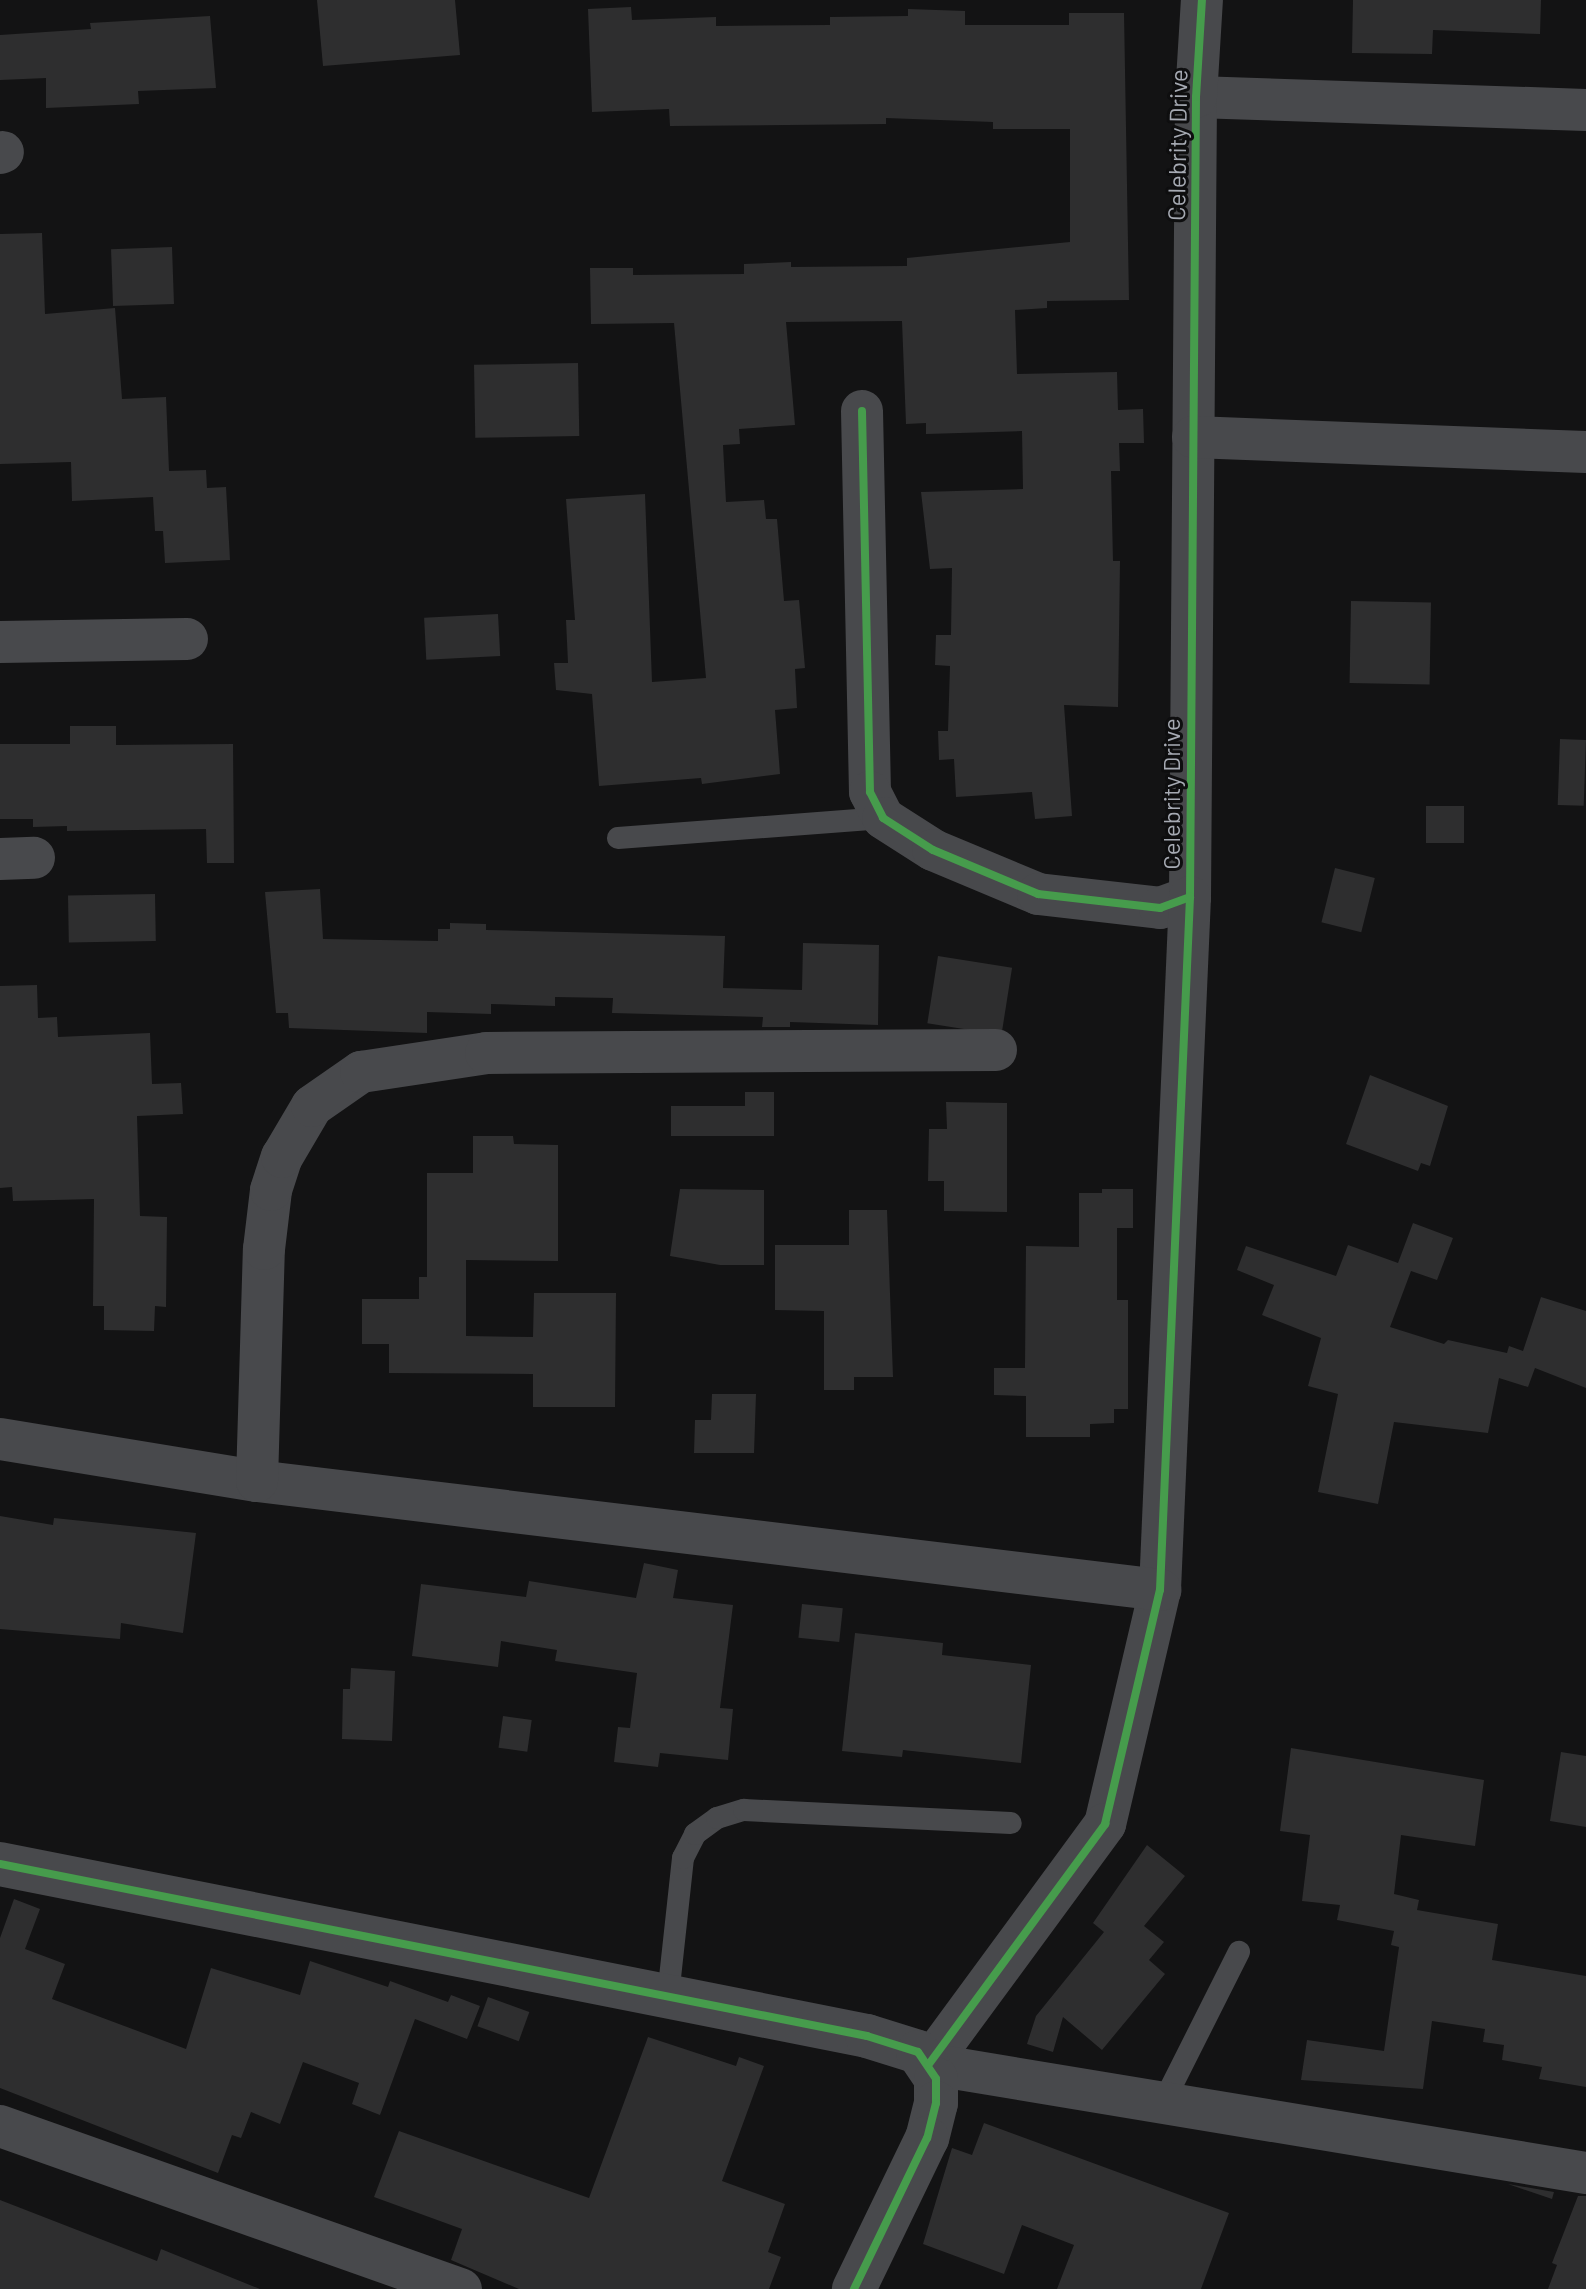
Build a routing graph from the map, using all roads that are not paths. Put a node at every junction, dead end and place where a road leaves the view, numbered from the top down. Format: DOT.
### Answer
graph roads {
  1 [pos="1202,0"];
  2 [pos="1196,97"];
  3 [pos="1586,110"];
  4 [pos="862,411"];
  5 [pos="1193,437"];
  6 [pos="1586,452"];
  7 [pos="187,639"];
  8 [pos="0,642"];
  9 [pos="883,818"];
  10 [pos="618,838"];
  11 [pos="1190,897"];
  12 [pos="996,1050"];
  13 [pos="0,1439"];
  14 [pos="257,1481"];
  15 [pos="1160,1590"];
  16 [pos="1011,1823"];
  17 [pos="0,1864"];
  18 [pos="1239,1952"];
  19 [pos="668,1996"];
  20 [pos="929,2064"];
  21 [pos="1164,2101"];
  22 [pos="0,2126"];
  23 [pos="1586,2173"];
  24 [pos="461,2289"];
  25 [pos="854,2289"];
  1 -- 2 [label="street, Celebrity Drive"];
  2 -- 3 [label="street"];
  2 -- 5 [label="street, Celebrity Drive"];
  4 -- 9 [label="street"];
  5 -- 6 [label="street"];
  5 -- 11 [label="street, Celebrity Drive"];
  7 -- 8 [label="street"];
  9 -- 10 [label="lane"];
  9 -- 11 [label="street, Celebrity Drive"];
  11 -- 15 [label="street"];
  12 -- 14 [label="street"];
  13 -- 14 [label="street"];
  14 -- 15 [label="street"];
  15 -- 20 [label="street"];
  16 -- 19 [label="lane"];
  17 -- 19 [label="street"];
  18 -- 21 [label="lane"];
  19 -- 20 [label="street"];
  20 -- 21 [label="street"];
  20 -- 25 [label="street"];
  21 -- 23 [label="street"];
  22 -- 24 [label="street"];
}
